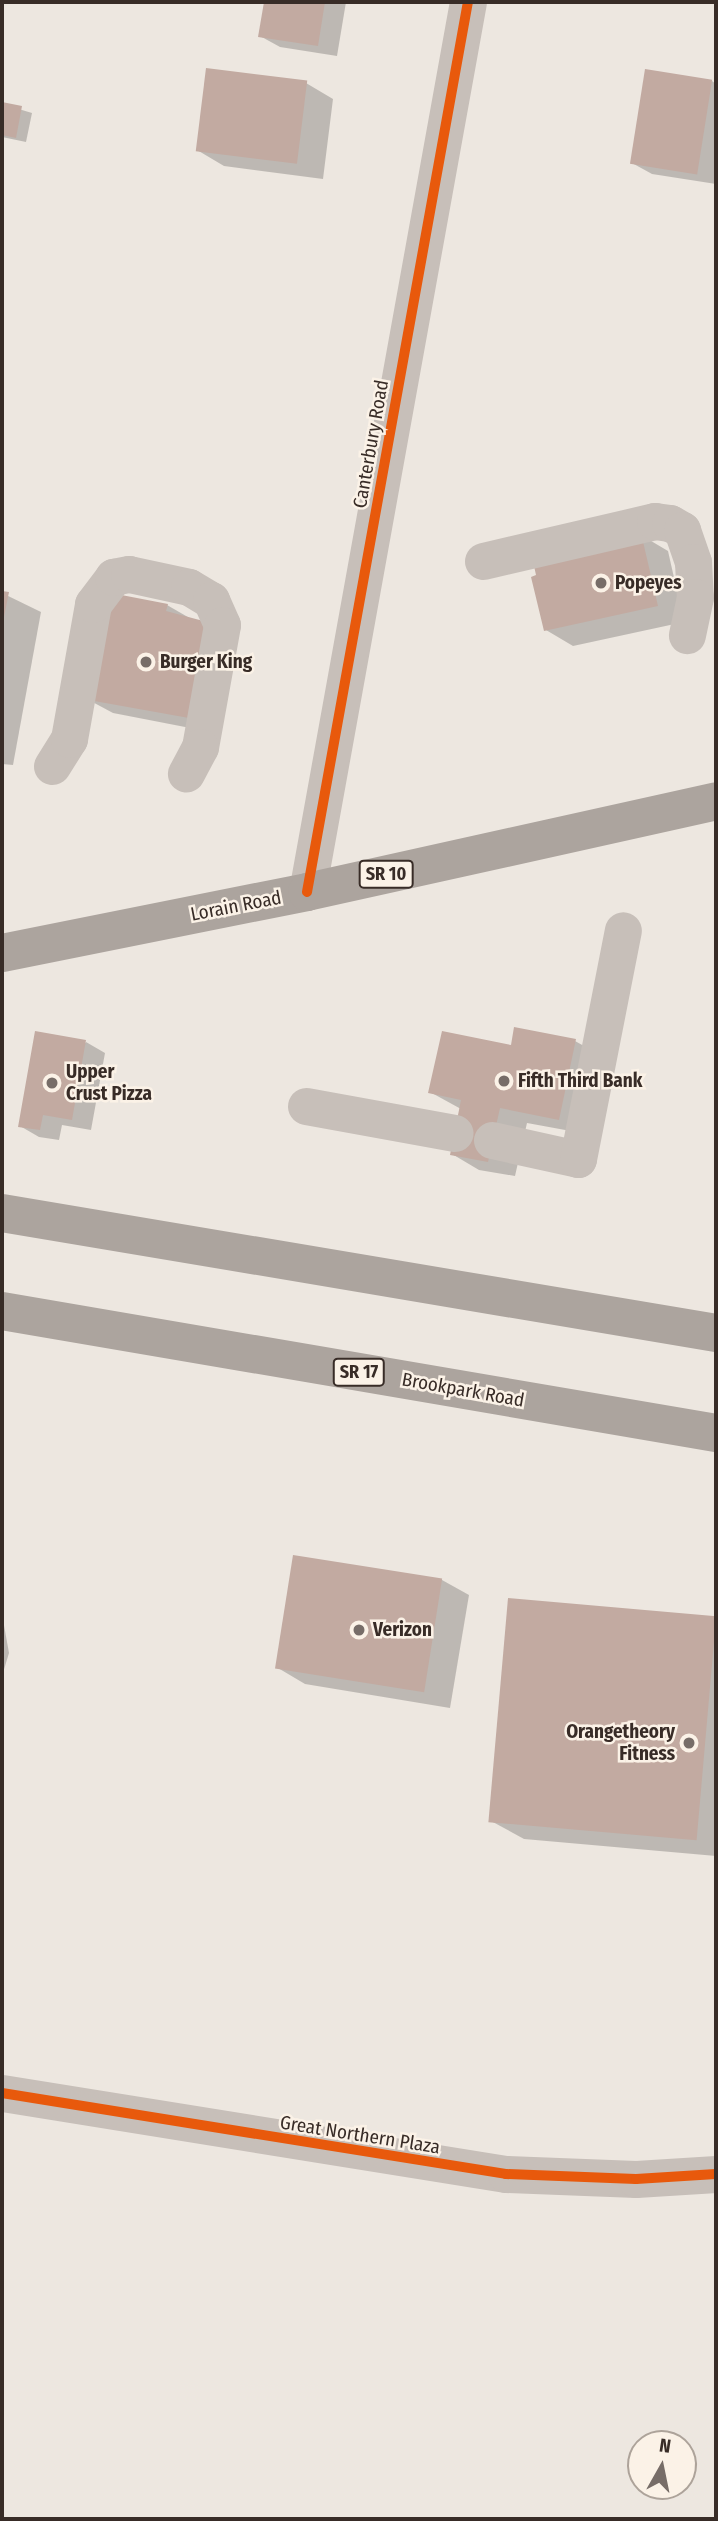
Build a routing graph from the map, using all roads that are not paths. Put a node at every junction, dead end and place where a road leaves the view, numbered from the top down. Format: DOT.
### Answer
graph roads {
  1 [pos="468,2"];
  2 [pos="484,561"];
  3 [pos="687,635"];
  4 [pos="52,766"];
  5 [pos="186,773"];
  6 [pos="716,801"];
  7 [pos="307,892"];
  8 [pos="622,930"];
  9 [pos="2,953"];
  10 [pos="306,1106"];
  11 [pos="455,1133"];
  12 [pos="492,1140"];
  13 [pos="2,1213"];
  14 [pos="2,1311"];
  15 [pos="716,1333"];
  16 [pos="716,1433"];
  17 [pos="2,2093"];
  18 [pos="716,2174"];
  1 -- 7 [label="street, Canterbury Road"];
  2 -- 3 [label="street"];
  4 -- 5 [label="street"];
  6 -- 7 [label="main road, Lorain Road / SR 10"];
  7 -- 9 [label="main road, Lorain Road / SR 10"];
  8 -- 12 [label="street"];
  10 -- 11 [label="street"];
  13 -- 15 [label="main road"];
  14 -- 16 [label="main road, Brookpark Road / SR 17"];
  17 -- 18 [label="street, Great Northern Plaza"];
}
